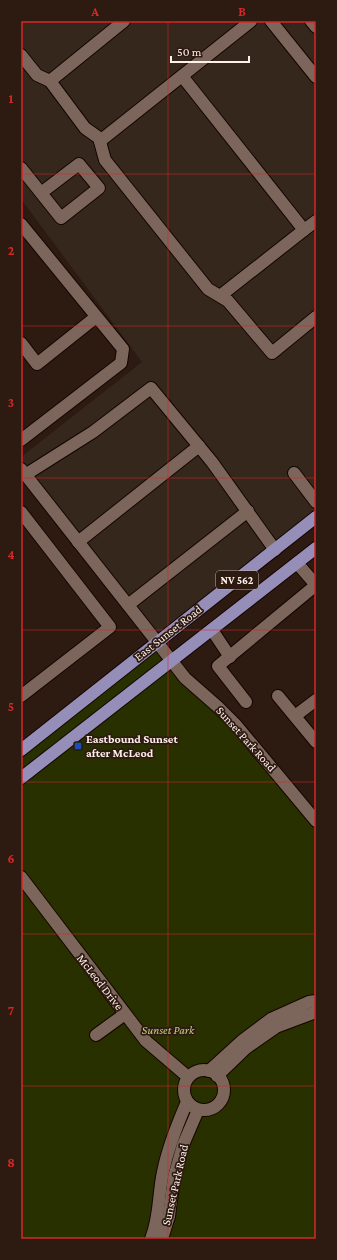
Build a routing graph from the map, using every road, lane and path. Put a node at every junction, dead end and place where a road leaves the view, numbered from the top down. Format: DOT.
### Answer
graph roads {
  1 [pos="124,21"];
  2 [pos="251,21"];
  3 [pos="271,21"];
  4 [pos="311,21"];
  5 [pos="316,27"];
  6 [pos="21,55"];
  7 [pos="182,76"];
  8 [pos="316,78"];
  9 [pos="50,81"];
  10 [pos="100,141"];
  11 [pos="21,168"];
  12 [pos="41,193"];
  13 [pos="316,221"];
  14 [pos="21,224"];
  15 [pos="304,230"];
  16 [pos="220,296"];
  17 [pos="96,317"];
  18 [pos="316,317"];
  19 [pos="21,343"];
  20 [pos="23,435"];
  21 [pos="199,446"];
  22 [pos="23,472"];
  23 [pos="294,473"];
  24 [pos="316,502"];
  25 [pos="248,511"];
  26 [pos="21,512"];
  27 [pos="316,517"];
  28 [pos="78,542"];
  29 [pos="316,548"];
  30 [pos="275,550"];
  31 [pos="297,563"];
  32 [pos="316,585"];
  33 [pos="128,605"];
  34 [pos="212,630"];
  35 [pos="158,642"];
  36 [pos="230,657"];
  37 [pos="172,661"];
  38 [pos="21,696"];
  39 [pos="278,696"];
  40 [pos="316,700"];
  41 [pos="246,702"];
  42 [pos="295,716"];
  43 [pos="316,742"];
  44 [pos="21,750"];
  45 [pos="21,778"];
  46 [pos="316,821"];
  47 [pos="21,877"];
  48 [pos="316,1001"];
  49 [pos="316,1012"];
  50 [pos="125,1014"];
  51 [pos="96,1035"];
  52 [pos="213,1074"];
  53 [pos="188,1077"];
  54 [pos="187,1102"];
  55 [pos="198,1110"];
  56 [pos="151,1239"];
  57 [pos="162,1239"];
  1 -- 9 [label="street"];
  2 -- 7 [label="street"];
  3 -- 8 [label="street"];
  4 -- 5 [label="street"];
  6 -- 9 [label="street"];
  7 -- 10 [label="street"];
  7 -- 15 [label="street"];
  9 -- 10 [label="street"];
  10 -- 16 [label="street"];
  11 -- 12 [label="street"];
  12 -- 12 [label="street"];
  13 -- 15 [label="street"];
  14 -- 17 [label="street"];
  15 -- 16 [label="street"];
  16 -- 18 [label="street"];
  17 -- 19 [label="street"];
  17 -- 20 [label="street"];
  21 -- 22 [label="street"];
  21 -- 25 [label="street"];
  21 -- 28 [label="street"];
  22 -- 28 [label="street, Sunset Park Road"];
  23 -- 24 [label="street"];
  25 -- 30 [label="street"];
  25 -- 33 [label="street"];
  26 -- 38 [label="street"];
  27 -- 30 [label="main road, East Sunset Road / NV 562"];
  28 -- 33 [label="street, Sunset Park Road"];
  29 -- 31 [label="main road, East Sunset Road / NV 562"];
  30 -- 35 [label="main road, East Sunset Road / NV 562"];
  31 -- 32 [label="street"];
  31 -- 34 [label="main road, East Sunset Road / NV 562"];
  32 -- 36 [label="street"];
  33 -- 35 [label="street, Sunset Park Road"];
  34 -- 36 [label="street"];
  34 -- 37 [label="main road, East Sunset Road / NV 562"];
  35 -- 37 [label="street, Sunset Park Road"];
  35 -- 44 [label="main road, East Sunset Road / NV 562"];
  36 -- 41 [label="street"];
  37 -- 45 [label="main road, East Sunset Road / NV 562"];
  37 -- 46 [label="street, Sunset Park Road"];
  39 -- 42 [label="street"];
  40 -- 42 [label="street"];
  42 -- 43 [label="street"];
  47 -- 50 [label="street, McLeod Drive"];
  48 -- 52 [label="street"];
  49 -- 52 [label="street"];
  50 -- 51 [label="street"];
  50 -- 53 [label="street, McLeod Drive"];
  52 -- 53 [label="street"];
  52 -- 55 [label="street"];
  53 -- 54 [label="street, Sunset Park Road"];
  54 -- 55 [label="street"];
  54 -- 56 [label="street, Sunset Park Road"];
  55 -- 57 [label="street, Sunset Park Road"];
}
